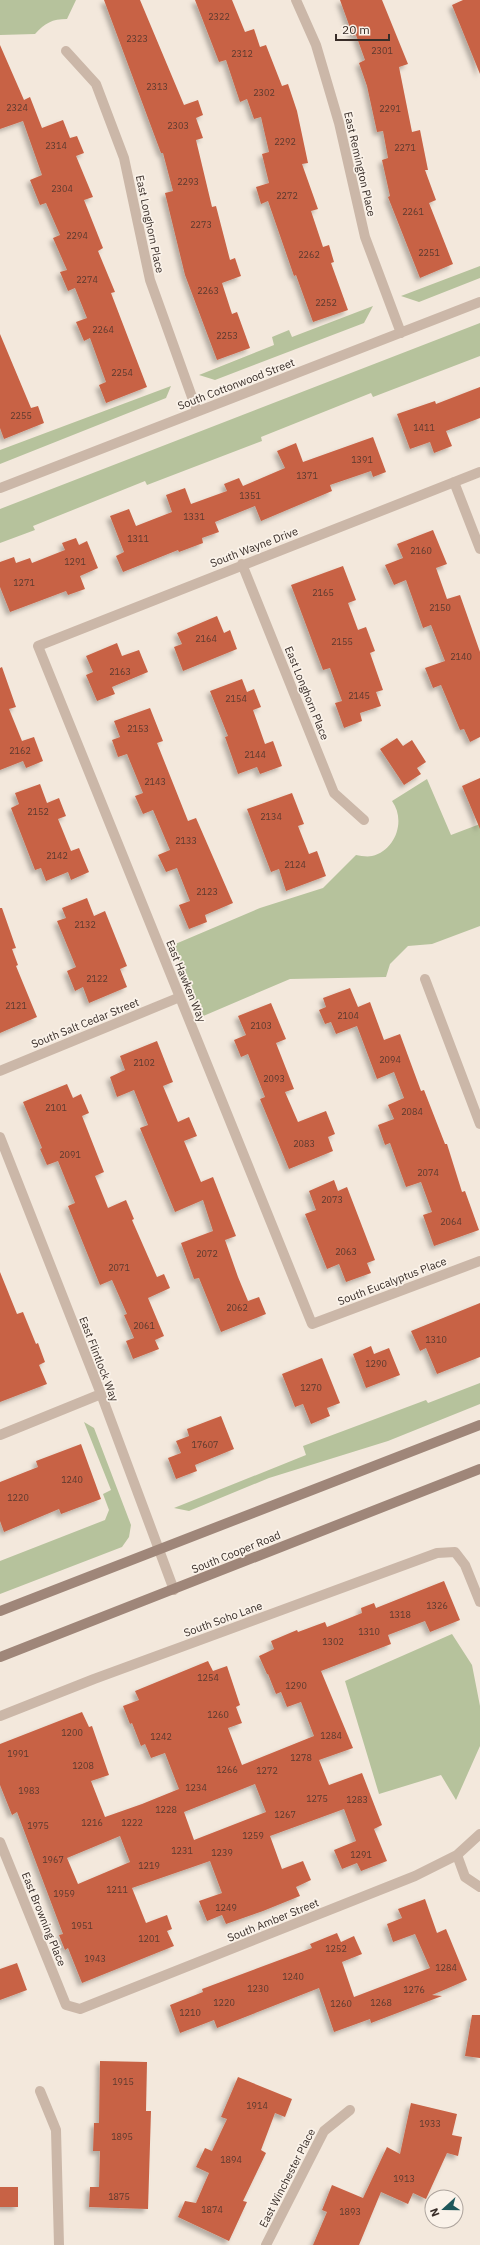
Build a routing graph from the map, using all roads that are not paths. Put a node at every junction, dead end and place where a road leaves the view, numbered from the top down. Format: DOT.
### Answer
graph roads {
  1 [pos="296,0"];
  2 [pos="66,51"];
  3 [pos="480,302"];
  4 [pos="401,334"];
  5 [pos="197,411"];
  6 [pos="480,472"];
  7 [pos="454,482"];
  8 [pos="0,488"];
  9 [pos="480,549"];
  10 [pos="242,564"];
  11 [pos="38,646"];
  12 [pos="364,820"];
  13 [pos="424,979"];
  14 [pos="180,997"];
  15 [pos="0,1071"];
  16 [pos="480,1124"];
  17 [pos="0,1138"];
  18 [pos="480,1260"];
  19 [pos="312,1324"];
  20 [pos="101,1394"];
  21 [pos="480,1425"];
  22 [pos="0,1435"];
  23 [pos="480,1469"];
  24 [pos="159,1550"];
  25 [pos="174,1590"];
  26 [pos="480,1602"];
  27 [pos="0,1611"];
  28 [pos="0,1657"];
  29 [pos="0,1716"];
  30 [pos="480,1834"];
  31 [pos="0,1842"];
  32 [pos="457,1855"];
  33 [pos="480,1887"];
  34 [pos="66,2005"];
  35 [pos="40,2091"];
  36 [pos="350,2110"];
  37 [pos="59,2245"];
  38 [pos="266,2245"];
  1 -- 4 [label="street, East Remington Place"];
  2 -- 5 [label="street, East Longhorn Place"];
  3 -- 4 [label="street, South Cottonwood Street"];
  4 -- 5 [label="street, South Cottonwood Street"];
  5 -- 8 [label="street, South Cottonwood Street"];
  6 -- 7 [label="street, South Wayne Drive"];
  7 -- 9 [label="street"];
  7 -- 10 [label="street, South Wayne Drive"];
  10 -- 11 [label="street, South Wayne Drive"];
  10 -- 12 [label="street, East Longhorn Place"];
  11 -- 14 [label="street, East Hawken Way"];
  13 -- 16 [label="street"];
  14 -- 15 [label="street, South Salt Cedar Street"];
  14 -- 19 [label="street, East Hawken Way"];
  17 -- 20 [label="street, East Flintlock Way"];
  18 -- 19 [label="street, South Eucalyptus Place"];
  20 -- 22 [label="street"];
  20 -- 24 [label="street, East Flintlock Way"];
  21 -- 24 [label="main road"];
  23 -- 25 [label="main road, South Cooper Road"];
  24 -- 25 [label="street, East Flintlock Way"];
  24 -- 27 [label="main road"];
  25 -- 28 [label="main road, South Cooper Road"];
  26 -- 29 [label="street, South Soho Lane"];
  30 -- 32 [label="street, South Amber Street"];
  31 -- 34 [label="street, East Browning Place"];
  32 -- 33 [label="street"];
  32 -- 34 [label="street, South Amber Street"];
  35 -- 37 [label="street"];
  36 -- 38 [label="street, East Winchester Place"];
}
